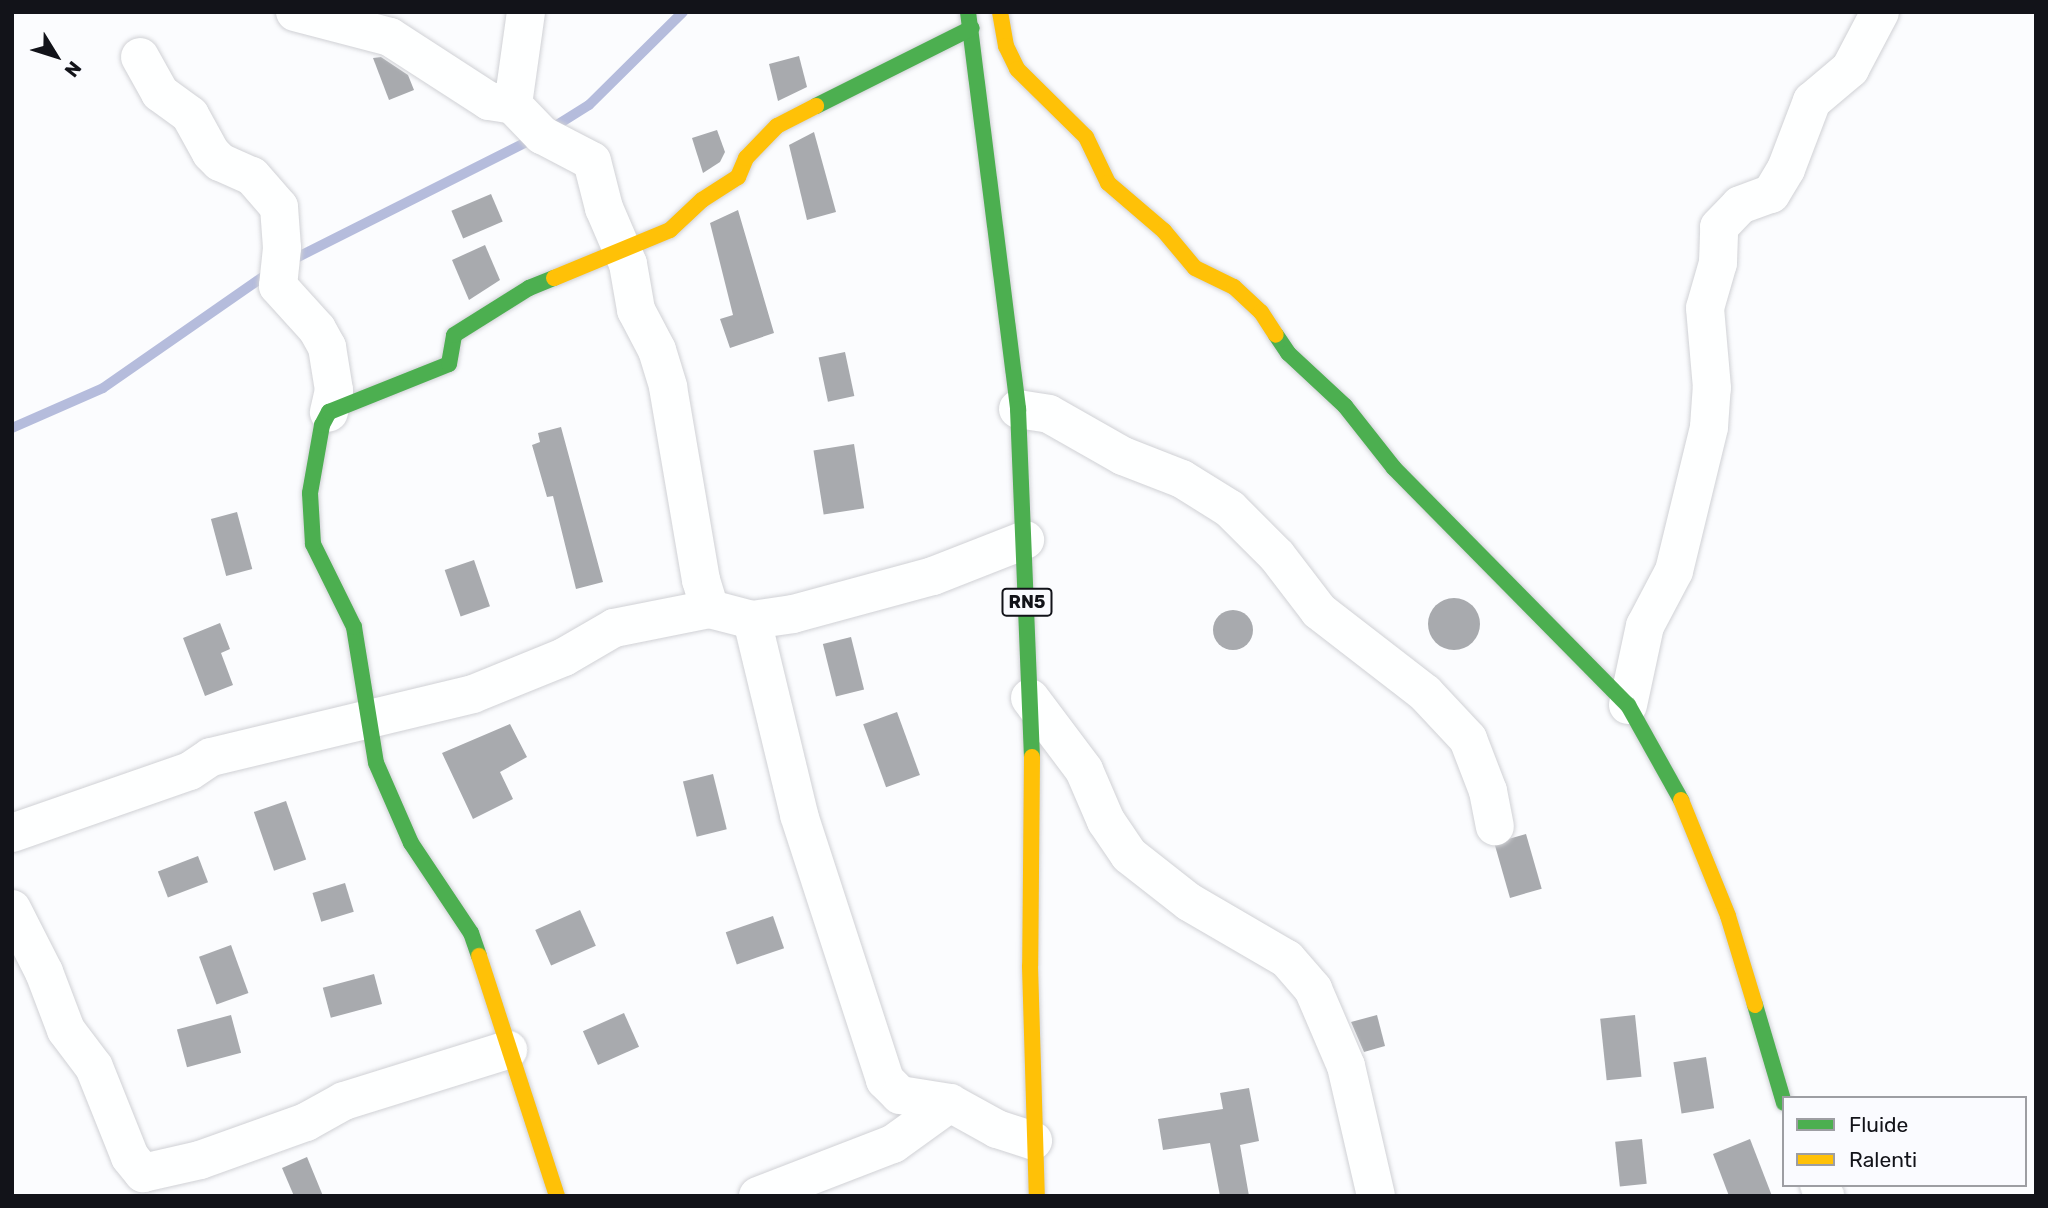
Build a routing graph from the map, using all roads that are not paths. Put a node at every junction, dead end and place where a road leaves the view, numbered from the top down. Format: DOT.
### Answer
graph roads {
  1 [pos="295,12"];
  2 [pos="526,12"];
  3 [pos="1000,12"];
  4 [pos="1880,12"];
  5 [pos="970,20"];
  6 [pos="140,57"];
  7 [pos="513,105"];
  8 [pos="623,253"];
  9 [pos="1018,408"];
  10 [pos="329,412"];
  11 [pos="1025,540"];
  12 [pos="710,609"];
  13 [pos="752,620"];
  14 [pos="1030,698"];
  15 [pos="1628,705"];
  16 [pos="366,720"];
  17 [pos="1495,827"];
  18 [pos="12,833"];
  19 [pos="12,909"];
  20 [pos="508,1050"];
  21 [pos="1782,1096"];
  22 [pos="950,1103"];
  23 [pos="1033,1141"];
  24 [pos="557,1196"];
  25 [pos="758,1196"];
  26 [pos="1037,1196"];
  27 [pos="1376,1196"];
  1 -- 7 [label="street"];
  2 -- 7 [label="street"];
  3 -- 15 [label="main road"];
  4 -- 15 [label="street"];
  5 -- 8 [label="main road"];
  5 -- 9 [label="main road, RN5"];
  6 -- 10 [label="street"];
  7 -- 8 [label="street"];
  8 -- 10 [label="main road"];
  8 -- 12 [label="street"];
  9 -- 11 [label="main road, RN5"];
  9 -- 17 [label="street"];
  10 -- 16 [label="main road"];
  11 -- 13 [label="street"];
  11 -- 14 [label="main road, RN5"];
  12 -- 13 [label="street"];
  12 -- 16 [label="street"];
  13 -- 22 [label="street"];
  14 -- 23 [label="main road, RN5"];
  14 -- 27 [label="street"];
  15 -- 21 [label="main road"];
  16 -- 18 [label="street"];
  16 -- 20 [label="main road"];
  19 -- 20 [label="street"];
  20 -- 24 [label="main road"];
  22 -- 23 [label="street"];
  22 -- 25 [label="street"];
  23 -- 26 [label="main road, RN5"];
}
